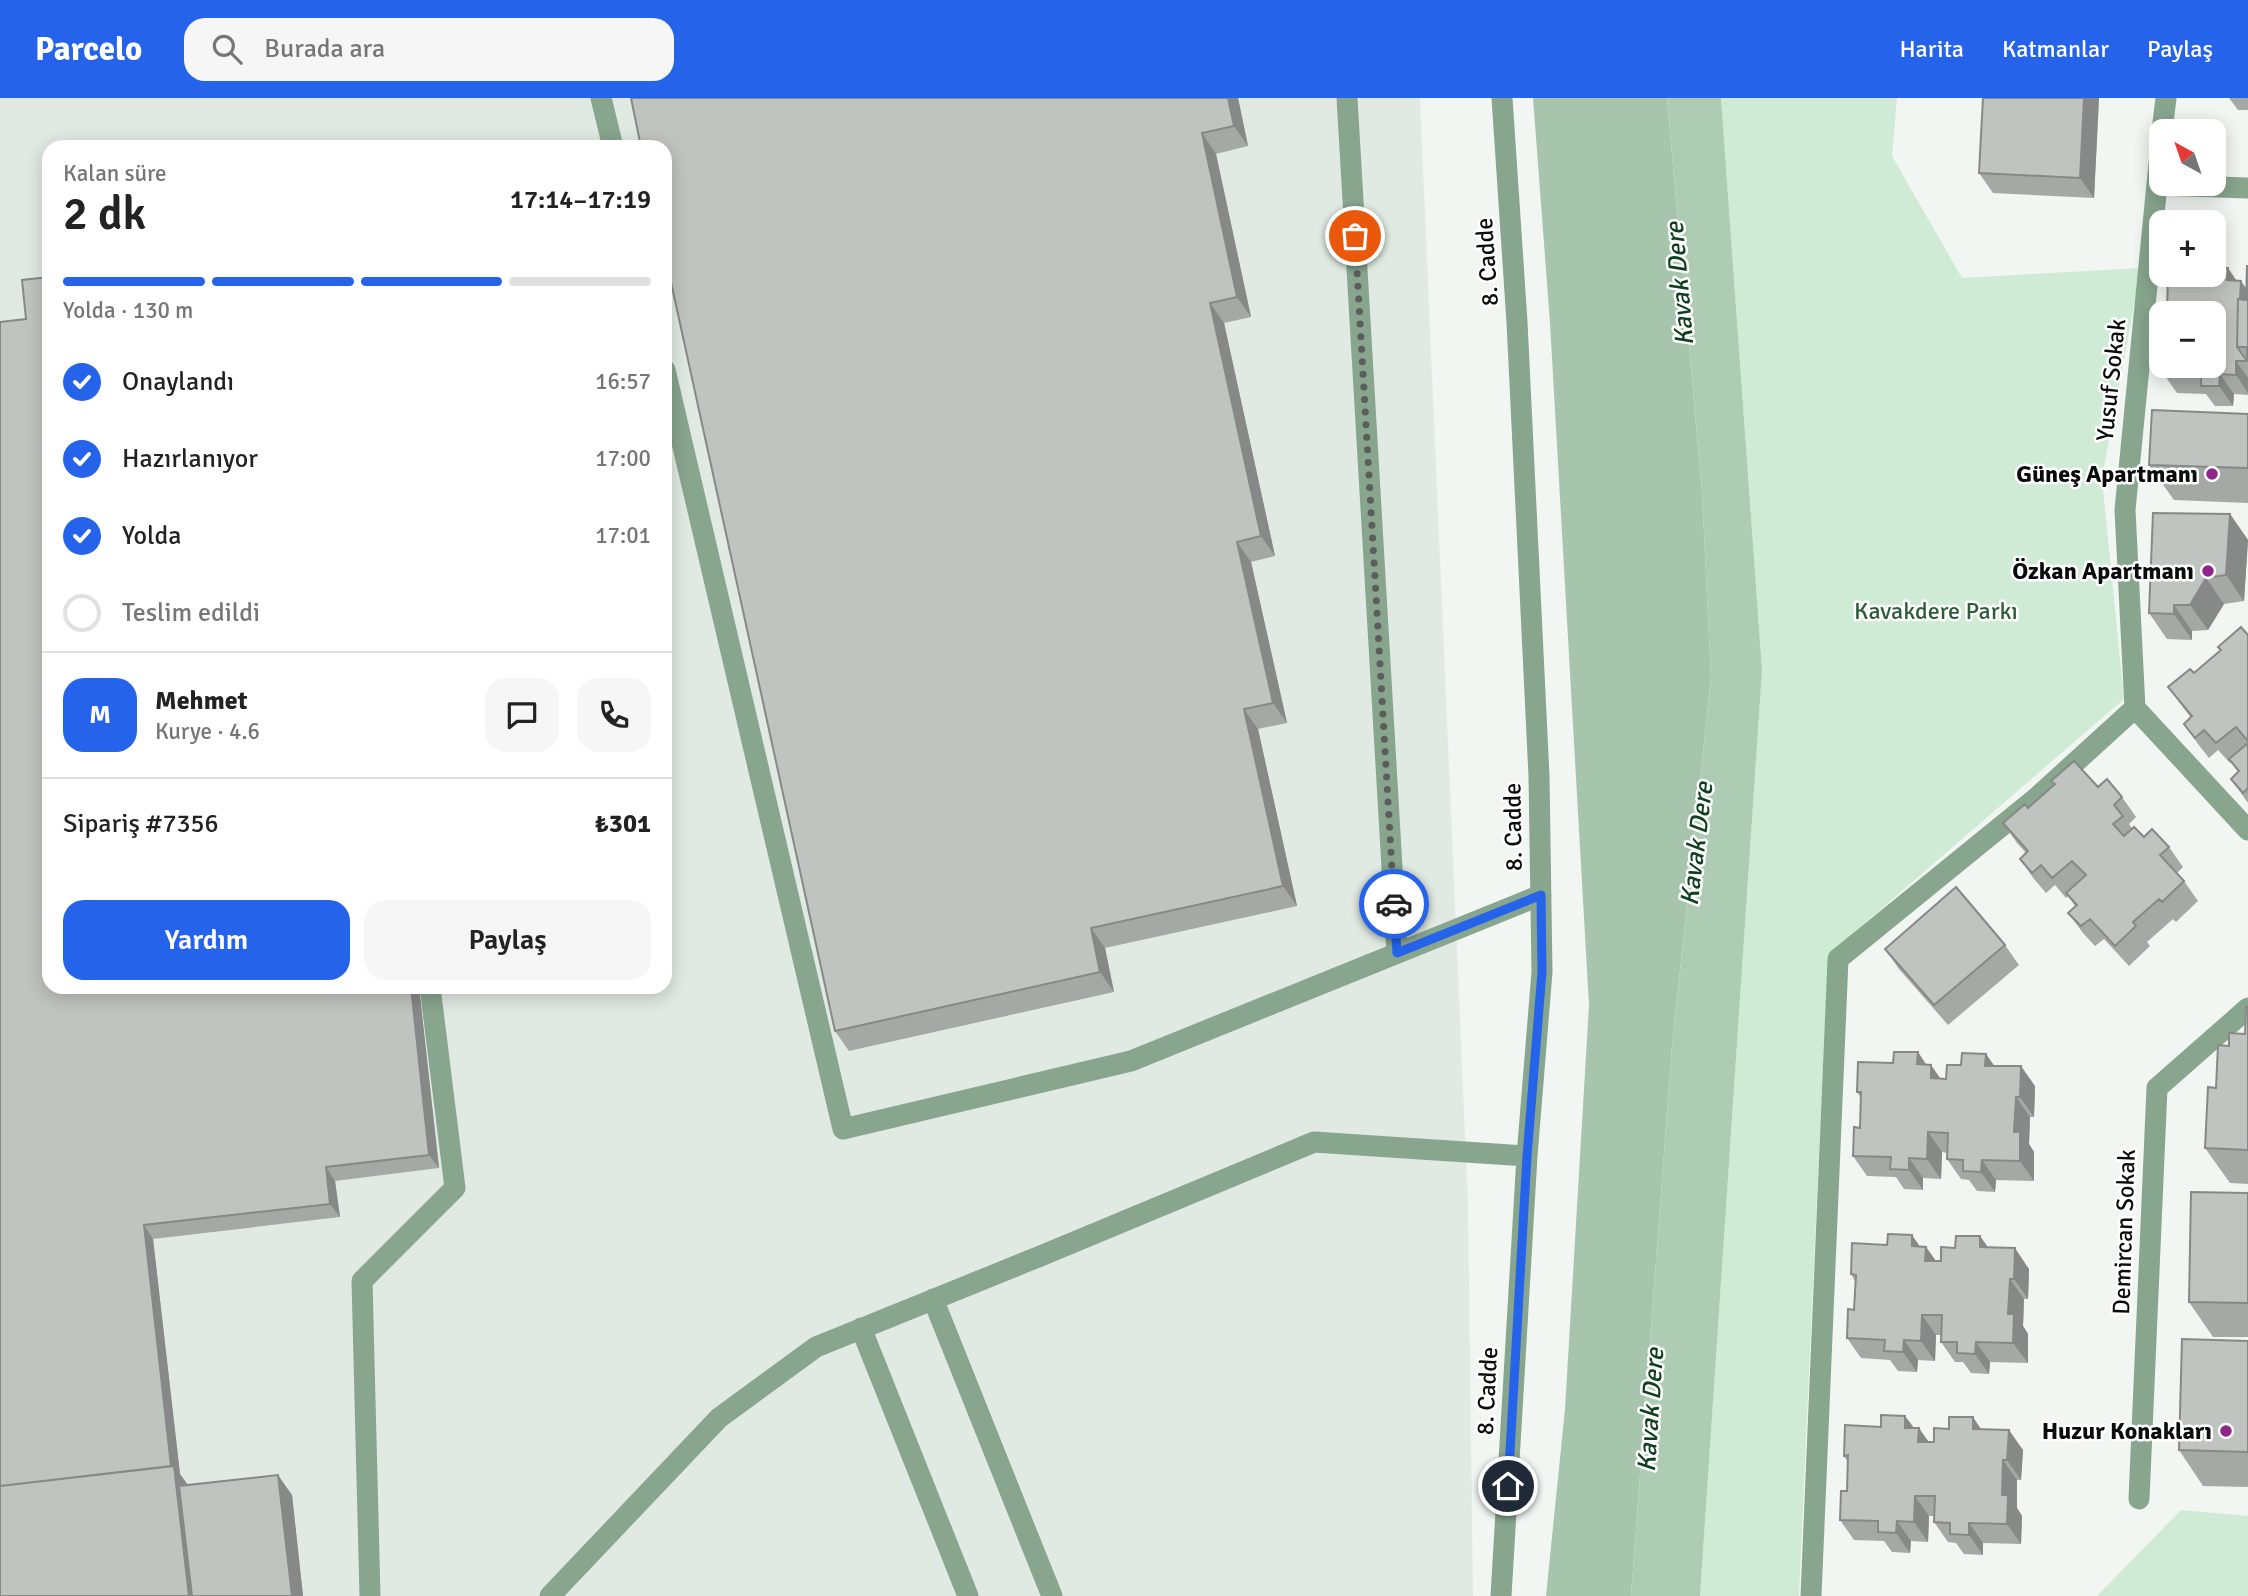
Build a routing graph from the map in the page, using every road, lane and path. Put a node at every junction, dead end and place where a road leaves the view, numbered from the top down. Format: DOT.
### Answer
graph roads {
  1 [pos="601,98"];
  2 [pos="1347,98"];
  3 [pos="1502,98"];
  4 [pos="2166,98"];
  5 [pos="2163,119"];
  6 [pos="611,140"];
  7 [pos="2226,187"];
  8 [pos="2248,187"];
  9 [pos="2156,196"];
  10 [pos="672,400"];
  11 [pos="2135,708"];
  12 [pos="2248,830"];
  13 [pos="1541,895"];
  14 [pos="1397,953"];
  15 [pos="431,994"];
  16 [pos="2248,1008"];
  17 [pos="1527,1156"];
  18 [pos="933,1299"];
  19 [pos="861,1328"];
  20 [pos="2139,1499"];
  21 [pos="370,1596"];
  22 [pos="550,1596"];
  23 [pos="968,1596"];
  24 [pos="1052,1596"];
  25 [pos="1501,1596"];
  26 [pos="1811,1596"];
  1 -- 6 [label="street"];
  2 -- 14 [label="street"];
  3 -- 13 [label="street, 8. Cadde"];
  4 -- 5 [label="street"];
  7 -- 8 [label="street"];
  9 -- 11 [label="street, Yusuf Sokak"];
  10 -- 14 [label="street"];
  11 -- 12 [label="street"];
  11 -- 26 [label="street"];
  13 -- 14 [label="street"];
  13 -- 17 [label="street, 8. Cadde"];
  15 -- 21 [label="street"];
  16 -- 20 [label="street, Demircan Sokak"];
  17 -- 18 [label="street"];
  17 -- 25 [label="street, 8. Cadde"];
  18 -- 19 [label="street"];
  18 -- 24 [label="street"];
  19 -- 22 [label="street"];
  19 -- 23 [label="street"];
}
